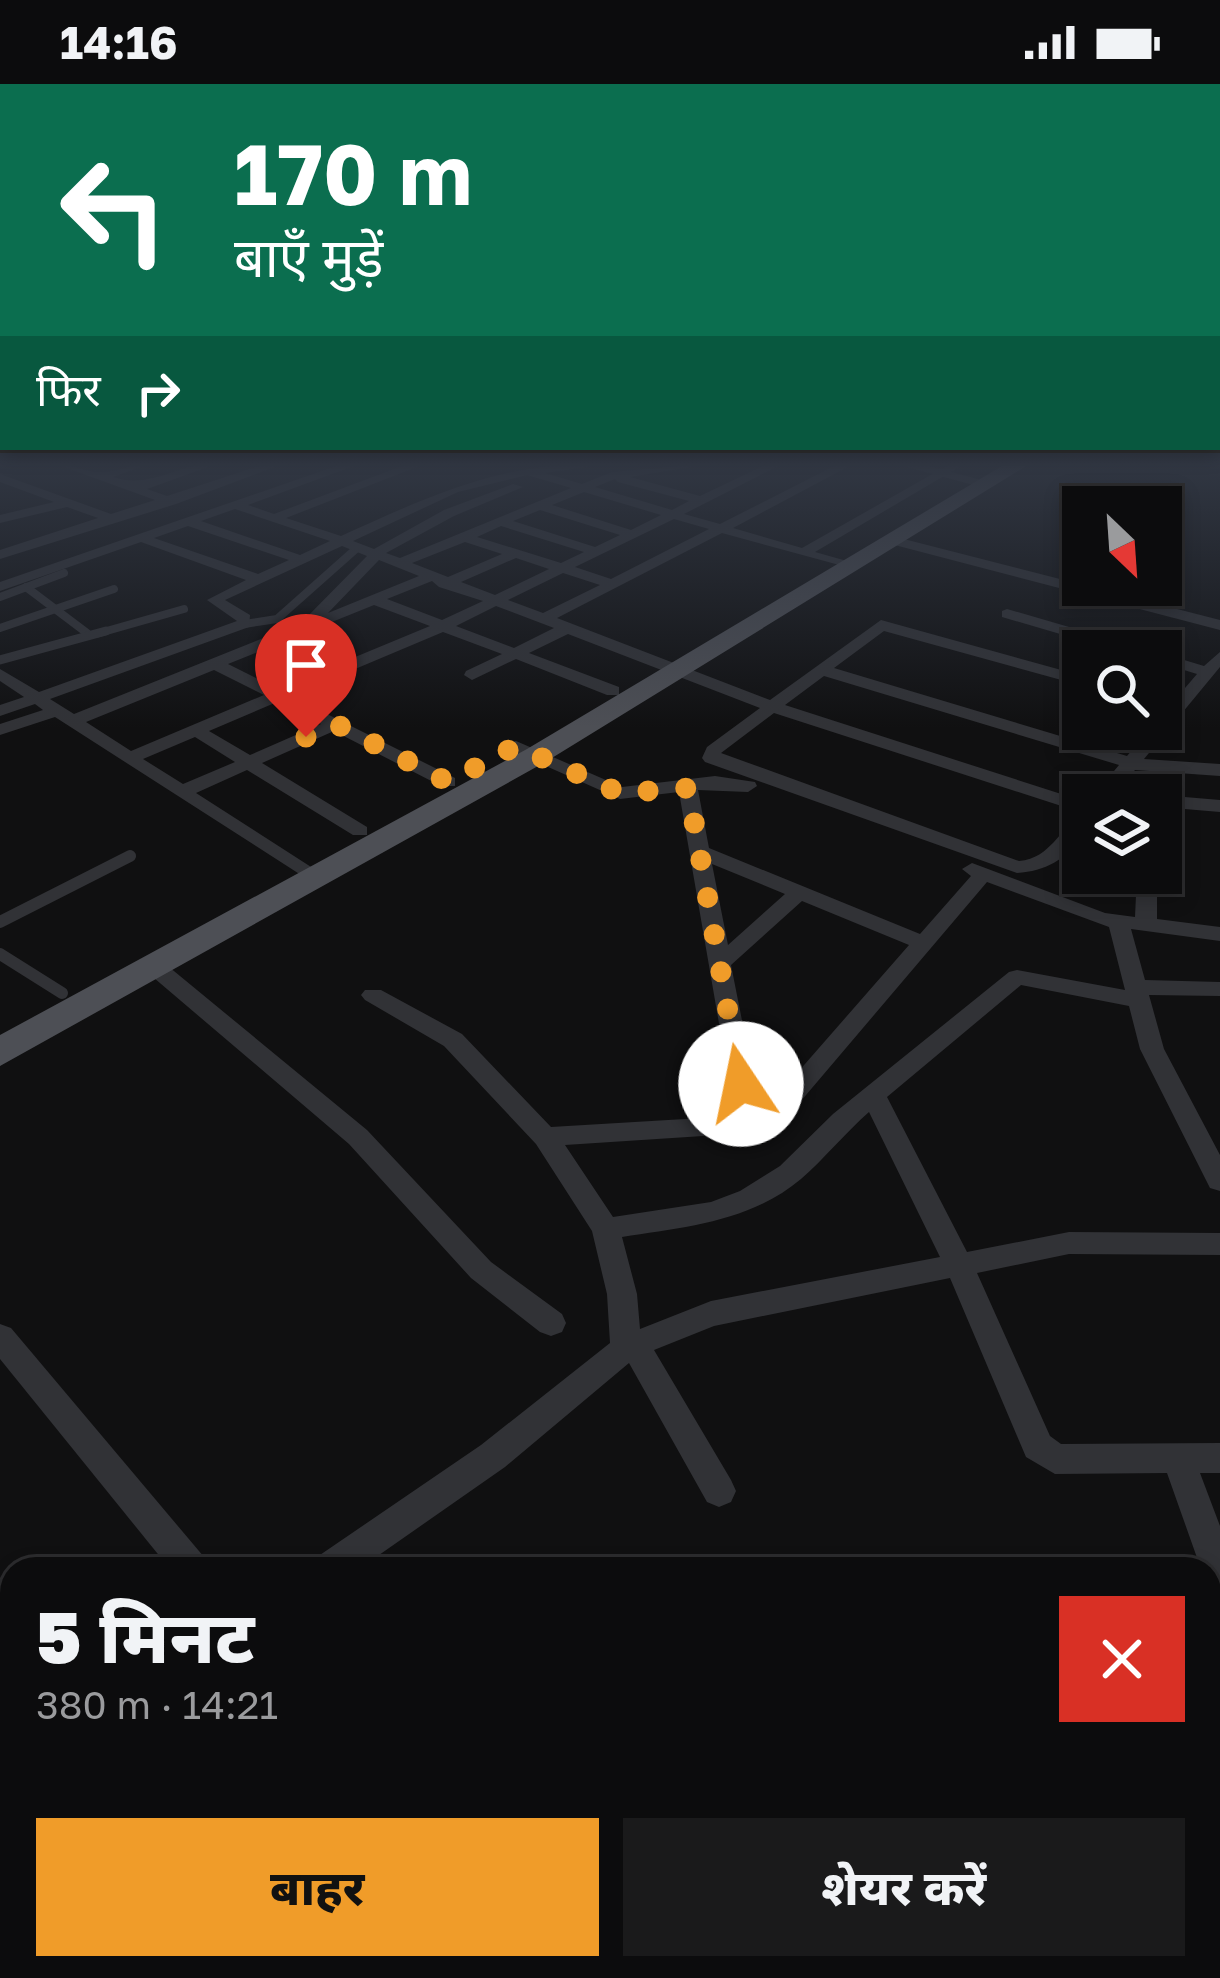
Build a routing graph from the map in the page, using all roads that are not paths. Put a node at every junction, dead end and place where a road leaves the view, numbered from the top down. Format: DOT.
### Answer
graph roads {
  1 [pos="103,551"];
  2 [pos="180,551"];
  3 [pos="277,551"];
  4 [pos="315,551"];
  5 [pos="365,551"];
  6 [pos="431,551"];
  7 [pos="504,551"];
  8 [pos="595,551"];
  9 [pos="655,551"];
  10 [pos="678,551"];
  11 [pos="797,551"];
  12 [pos="841,551"];
  13 [pos="855,551"];
  14 [pos="936,551"];
  15 [pos="513,554"];
  16 [pos="667,557"];
  17 [pos="299,559"];
  18 [pos="827,560"];
  19 [pos="397,565"];
  20 [pos="557,568"];
  21 [pos="64,573"];
  22 [pos="256,578"];
  23 [pos="436,581"];
  24 [pos="612,584"];
  25 [pos="0,587"];
  26 [pos="26,587"];
  27 [pos="114,589"];
  28 [pos="0,597"];
  29 [pos="375,600"];
  30 [pos="491,600"];
  31 [pos="53,609"];
  32 [pos="184,609"];
  33 [pos="1007,614"];
  34 [pos="545,618"];
  35 [pos="244,624"];
  36 [pos="1220,625"];
  37 [pos="441,627"];
  38 [pos="568,627"];
  39 [pos="0,628"];
  40 [pos="303,629"];
  41 [pos="1062,630"];
  42 [pos="87,634"];
  43 [pos="516,654"];
  44 [pos="0,660"];
  45 [pos="1182,661"];
  46 [pos="215,664"];
  47 [pos="1214,665"];
  48 [pos="669,668"];
  49 [pos="819,669"];
  50 [pos="0,674"];
  51 [pos="472,675"];
  52 [pos="1062,675"];
  53 [pos="613,691"];
  54 [pos="1182,694"];
  55 [pos="277,695"];
  56 [pos="773,706"];
  57 [pos="55,707"];
  58 [pos="0,711"];
  59 [pos="336,724"];
  60 [pos="0,730"];
  61 [pos="196,731"];
  62 [pos="526,750"];
  63 [pos="1143,750"];
  64 [pos="132,758"];
  65 [pos="245,763"];
  66 [pos="1135,764"];
  67 [pos="1220,770"];
  68 [pos="1125,774"];
  69 [pos="448,782"];
  70 [pos="688,788"];
  71 [pos="182,792"];
  72 [pos="1062,800"];
  73 [pos="1182,803"];
  74 [pos="1220,806"];
  75 [pos="360,831"];
  76 [pos="699,851"];
  77 [pos="1062,851"];
  78 [pos="130,856"];
  79 [pos="306,872"];
  80 [pos="983,873"];
  81 [pos="800,892"];
  82 [pos="1147,894"];
  83 [pos="0,922"];
  84 [pos="1119,923"];
  85 [pos="1146,927"];
  86 [pos="1220,934"];
  87 [pos="923,943"];
  88 [pos="0,954"];
  89 [pos="718,964"];
  90 [pos="155,967"];
  91 [pos="1220,989"];
  92 [pos="62,993"];
  93 [pos="1136,993"];
  94 [pos="373,995"];
  95 [pos="0,1027"];
  96 [pos="0,1052"];
  97 [pos="874,1096"];
  98 [pos="749,1124"];
  99 [pos="545,1137"];
  100 [pos="1220,1181"];
  101 [pos="606,1229"];
  102 [pos="1220,1244"];
  103 [pos="959,1268"];
  104 [pos="551,1323"];
  105 [pos="0,1337"];
  106 [pos="630,1346"];
  107 [pos="1178,1458"];
  108 [pos="1220,1458"];
  109 [pos="719,1491"];
  110 [pos="182,1557"];
  111 [pos="346,1557"];
  112 [pos="1214,1557"];
  1 -- 25 [label="street"];
  2 -- 22 [label="street"];
  3 -- 17 [label="street"];
  4 -- 17 [label="street"];
  5 -- 19 [label="street"];
  5 -- 35 [label="lane"];
  5 -- 40 [label="street"];
  6 -- 19 [label="street"];
  7 -- 15 [label="street"];
  8 -- 20 [label="street"];
  9 -- 16 [label="street"];
  10 -- 16 [label="street"];
  11 -- 18 [label="street"];
  12 -- 18 [label="main road"];
  13 -- 18 [label="main road"];
  14 -- 36 [label="street"];
  15 -- 20 [label="street"];
  15 -- 23 [label="street"];
  16 -- 24 [label="street"];
  17 -- 22 [label="street"];
  18 -- 48 [label="main road"];
  19 -- 23 [label="street"];
  20 -- 24 [label="street"];
  20 -- 30 [label="street"];
  21 -- 26 [label="lane"];
  22 -- 35 [label="street"];
  23 -- 29 [label="street"];
  23 -- 30 [label="street"];
  24 -- 34 [label="street"];
  26 -- 28 [label="lane"];
  26 -- 31 [label="lane"];
  27 -- 31 [label="lane"];
  29 -- 37 [label="street"];
  29 -- 40 [label="street"];
  30 -- 34 [label="street"];
  30 -- 37 [label="street"];
  31 -- 39 [label="lane"];
  31 -- 42 [label="lane"];
  32 -- 42 [label="lane"];
  33 -- 41 [label="street"];
  34 -- 38 [label="street"];
  35 -- 57 [label="street"];
  37 -- 43 [label="street"];
  37 -- 55 [label="street"];
  38 -- 43 [label="street"];
  38 -- 48 [label="street"];
  40 -- 46 [label="street"];
  42 -- 44 [label="lane"];
  43 -- 51 [label="street"];
  43 -- 53 [label="street"];
  45 -- 47 [label="street"];
  46 -- 55 [label="street"];
  46 -- 57 [label="street"];
  47 -- 54 [label="street"];
  48 -- 53 [label="main road"];
  48 -- 56 [label="street"];
  48 -- 62 [label="main road"];
  49 -- 52 [label="street"];
  49 -- 56 [label="street"];
  49 -- 66 [label="street"];
  50 -- 57 [label="street"];
  53 -- 62 [label="main road"];
  55 -- 59 [label="street"];
  55 -- 61 [label="street"];
  56 -- 72 [label="street"];
  56 -- 77 [label="street"];
  57 -- 58 [label="street"];
  57 -- 60 [label="street"];
  57 -- 64 [label="street"];
  59 -- 65 [label="street"];
  59 -- 69 [label="street"];
  61 -- 64 [label="street"];
  61 -- 65 [label="street"];
  62 -- 69 [label="main road"];
  62 -- 70 [label="street"];
  62 -- 79 [label="main road"];
  63 -- 66 [label="street"];
  64 -- 71 [label="street"];
  65 -- 71 [label="street"];
  65 -- 75 [label="street"];
  66 -- 67 [label="street"];
  66 -- 68 [label="street"];
  69 -- 75 [label="main road"];
  70 -- 76 [label="street"];
  70 -- 80 [label="street"];
  71 -- 79 [label="street"];
  73 -- 74 [label="street"];
  75 -- 79 [label="main road"];
  76 -- 81 [label="street"];
  76 -- 89 [label="street"];
  78 -- 83 [label="lane"];
  79 -- 90 [label="main road"];
  79 -- 92 [label="main road"];
  80 -- 84 [label="street"];
  80 -- 87 [label="street"];
  81 -- 87 [label="street"];
  81 -- 89 [label="street"];
  82 -- 85 [label="street"];
  84 -- 85 [label="street"];
  84 -- 93 [label="street"];
  85 -- 86 [label="street"];
  87 -- 98 [label="street"];
  88 -- 92 [label="lane"];
  89 -- 98 [label="street"];
  90 -- 96 [label="main road"];
  90 -- 104 [label="street"];
  91 -- 93 [label="street"];
  92 -- 95 [label="main road"];
  93 -- 97 [label="street"];
  93 -- 100 [label="street"];
  94 -- 99 [label="street"];
  97 -- 101 [label="street"];
  97 -- 103 [label="street"];
  98 -- 99 [label="street"];
  99 -- 101 [label="street"];
  101 -- 106 [label="street"];
  102 -- 103 [label="street"];
  103 -- 106 [label="street"];
  103 -- 107 [label="street"];
  105 -- 110 [label="street"];
  106 -- 109 [label="street"];
  106 -- 111 [label="street"];
  107 -- 108 [label="street"];
  107 -- 112 [label="street"];
}
